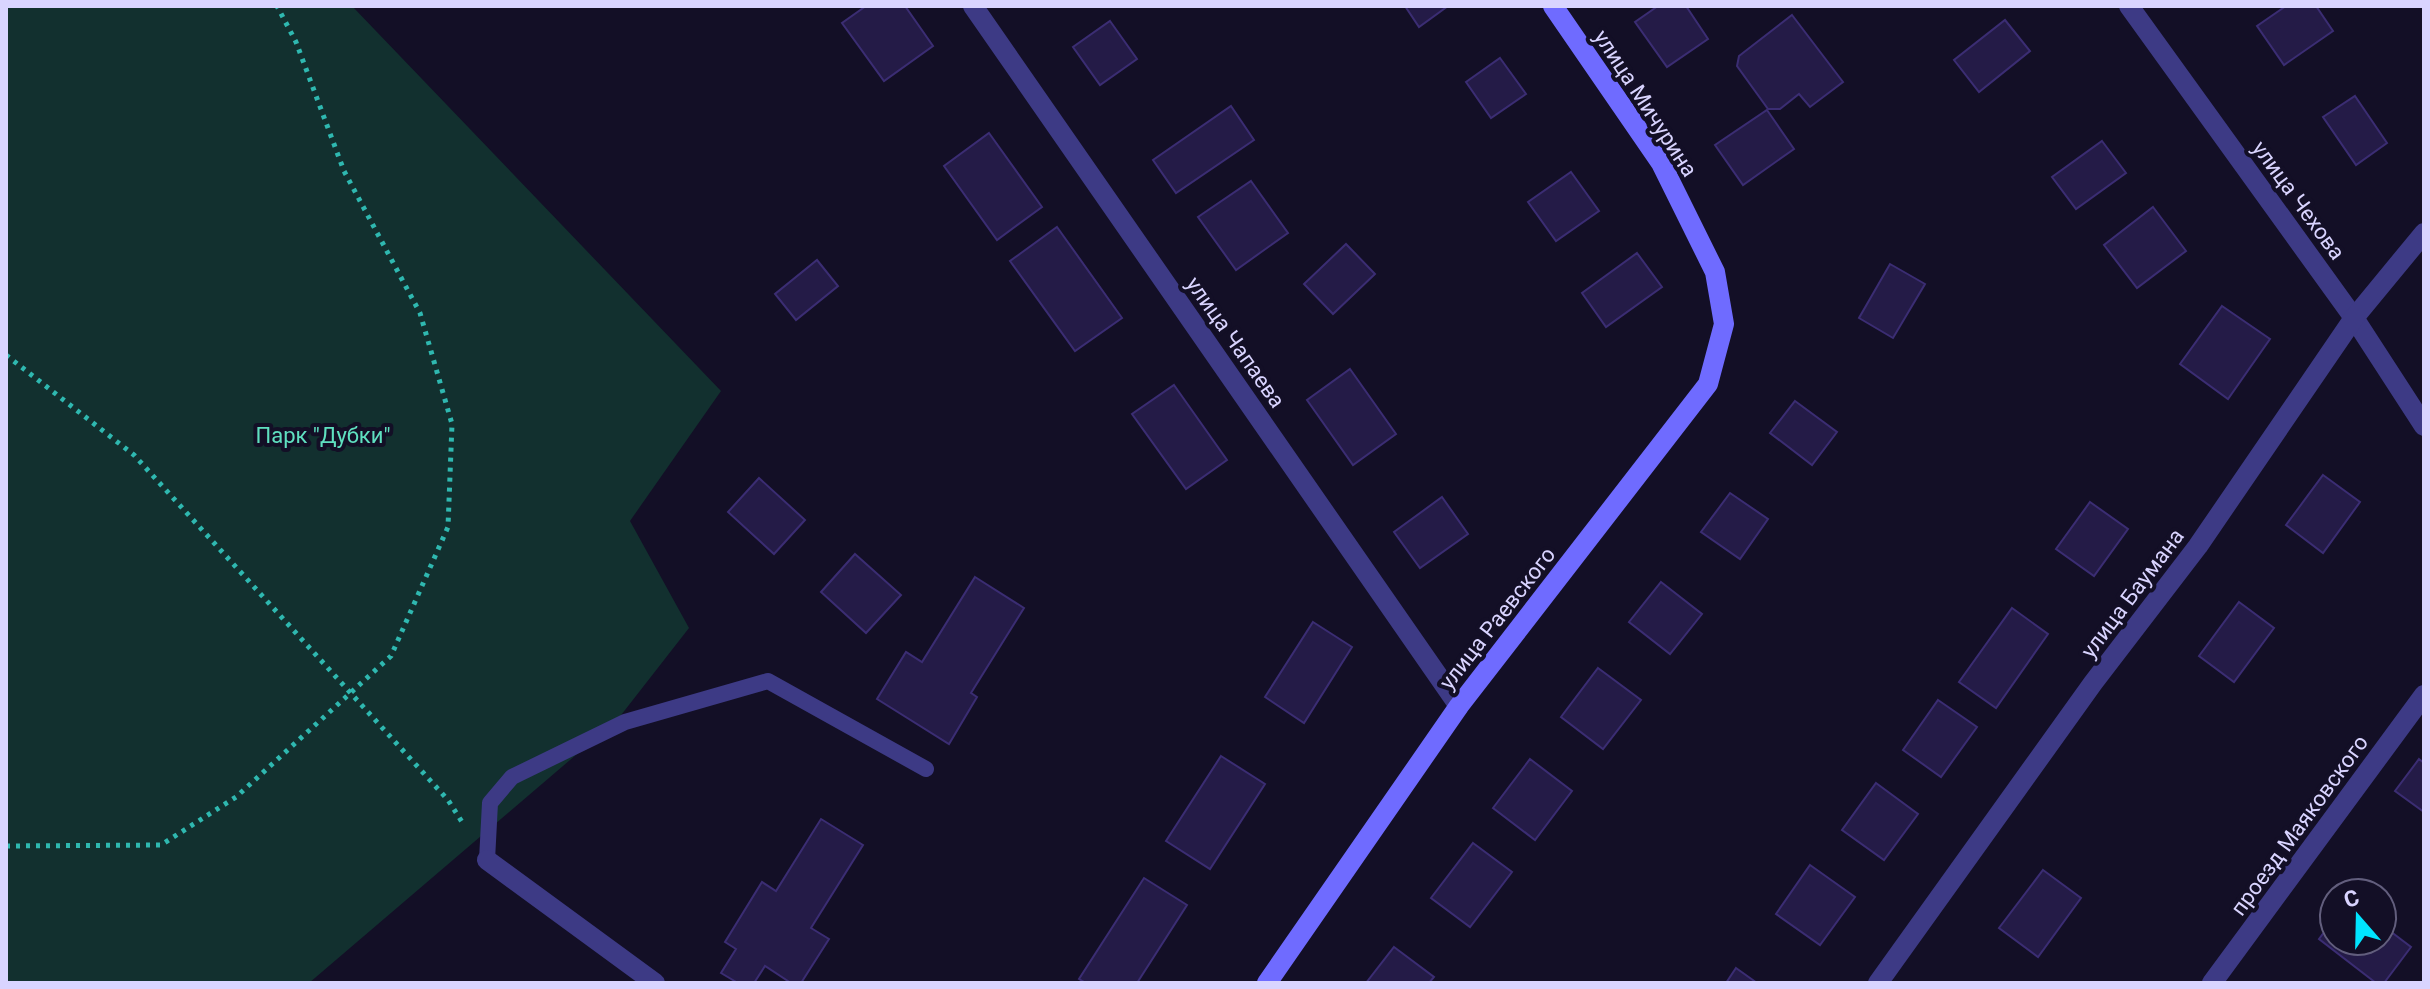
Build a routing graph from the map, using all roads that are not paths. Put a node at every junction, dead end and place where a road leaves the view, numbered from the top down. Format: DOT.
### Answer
graph roads {
  1 [pos="973,6"];
  2 [pos="1553,6"];
  3 [pos="2129,6"];
  4 [pos="2424,233"];
  5 [pos="1715,272"];
  6 [pos="2354,318"];
  7 [pos="2424,426"];
  8 [pos="2424,695"];
  9 [pos="1459,706"];
  10 [pos="926,769"];
  11 [pos="487,860"];
  12 [pos="655,983"];
  13 [pos="1267,983"];
  14 [pos="1878,983"];
  15 [pos="2212,983"];
  1 -- 9 [label="street, улица Чапаева"];
  2 -- 5 [label="street, улица Мичурина"];
  3 -- 6 [label="street, улица Чехова"];
  4 -- 6 [label="street, улица Баумана"];
  5 -- 9 [label="street, улица Раевского"];
  6 -- 7 [label="street, улица Чехова"];
  6 -- 14 [label="street, улица Баумана"];
  8 -- 15 [label="street, проезд Маяковского"];
  9 -- 13 [label="street, улица Раевского"];
  10 -- 11 [label="lane"];
  11 -- 12 [label="street"];
}
